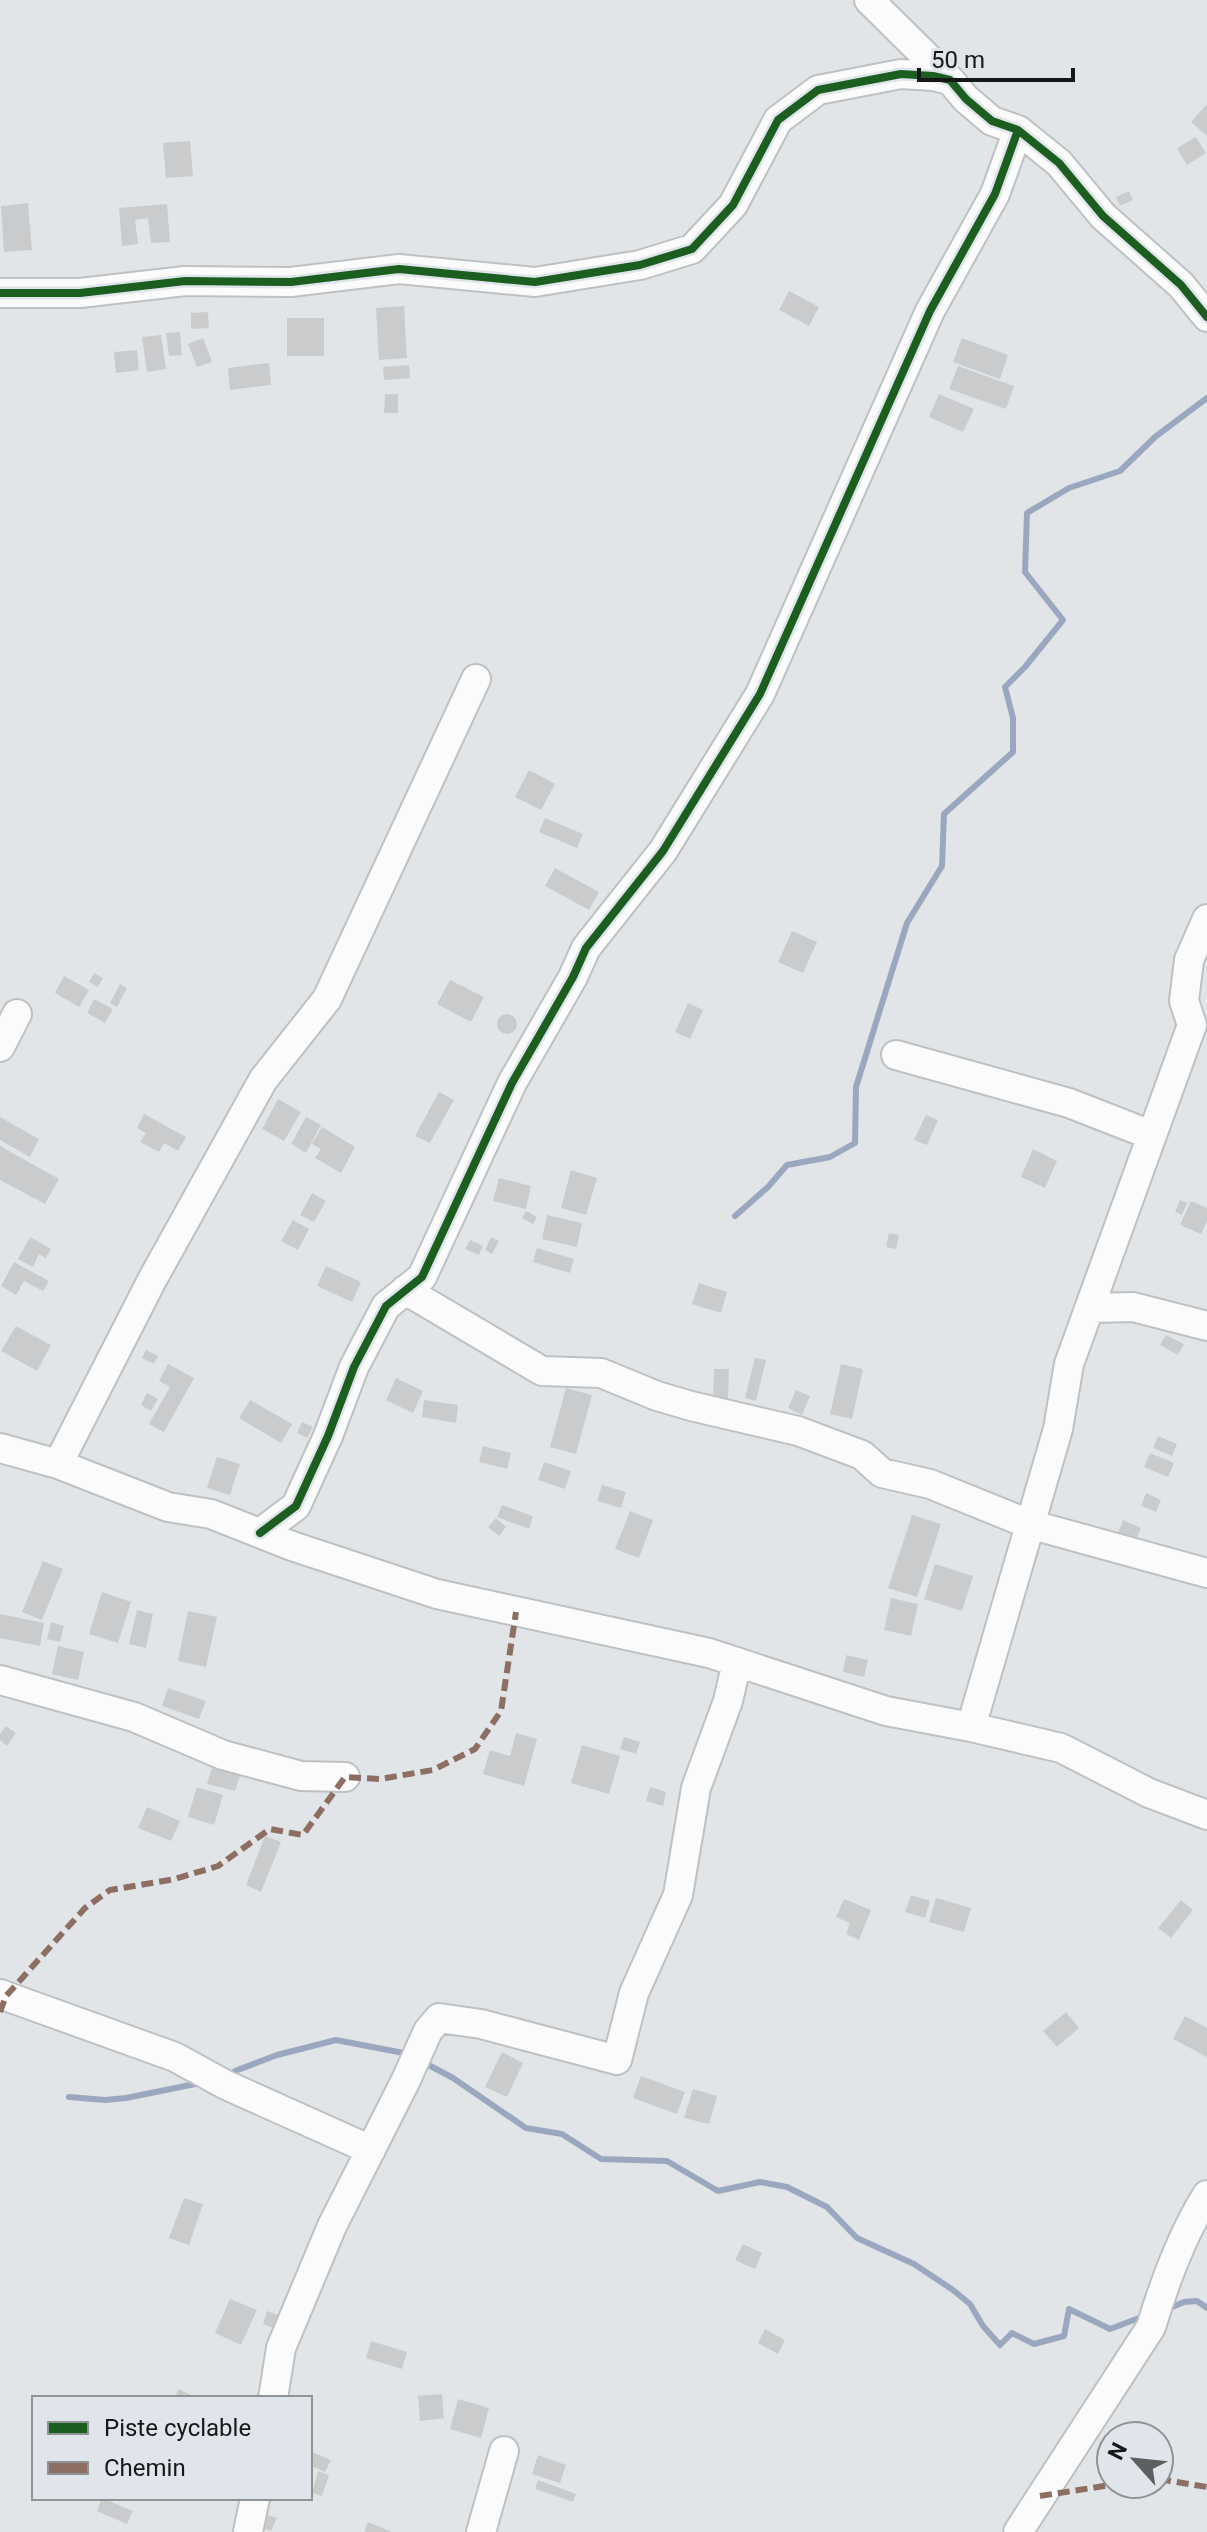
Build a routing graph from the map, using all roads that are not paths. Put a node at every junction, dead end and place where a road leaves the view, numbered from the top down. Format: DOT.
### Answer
graph roads {
  1 [pos="869,0"];
  2 [pos="950,80"];
  3 [pos="1018,130"];
  4 [pos="0,293"];
  5 [pos="1207,317"];
  6 [pos="476,679"];
  7 [pos="1207,919"];
  8 [pos="17,1014"];
  9 [pos="0,1047"];
  10 [pos="896,1055"];
  11 [pos="1151,1135"];
  12 [pos="405,1290"];
  13 [pos="1090,1308"];
  14 [pos="1207,1326"];
  15 [pos="0,1448"];
  16 [pos="58,1464"];
  17 [pos="1029,1524"];
  18 [pos="260,1533"];
  19 [pos="1207,1573"];
  20 [pos="737,1662"];
  21 [pos="0,1680"];
  22 [pos="971,1727"];
  23 [pos="345,1777"];
  24 [pos="1207,1815"];
  25 [pos="0,1994"];
  26 [pos="371,2150"];
  27 [pos="1207,2195"];
  28 [pos="273,2396"];
  29 [pos="504,2451"];
  30 [pos="255,2500"];
  31 [pos="248,2532"];
  32 [pos="481,2532"];
  33 [pos="1018,2532"];
  1 -- 2 [label="street"];
  2 -- 3 [label="street"];
  2 -- 4 [label="street"];
  3 -- 5 [label="street"];
  3 -- 12 [label="street"];
  6 -- 16 [label="street"];
  7 -- 11 [label="street"];
  8 -- 9 [label="street"];
  10 -- 11 [label="street"];
  11 -- 13 [label="street"];
  12 -- 17 [label="street"];
  12 -- 18 [label="street"];
  13 -- 14 [label="street"];
  13 -- 17 [label="street"];
  15 -- 16 [label="street"];
  16 -- 18 [label="street"];
  17 -- 19 [label="street"];
  17 -- 22 [label="street"];
  18 -- 20 [label="street"];
  20 -- 22 [label="street"];
  20 -- 26 [label="street"];
  21 -- 23 [label="street"];
  22 -- 24 [label="street"];
  25 -- 26 [label="street"];
  26 -- 28 [label="street"];
  27 -- 33 [label="street"];
  29 -- 32 [label="street"];
  30 -- 31 [label="street"];
}
